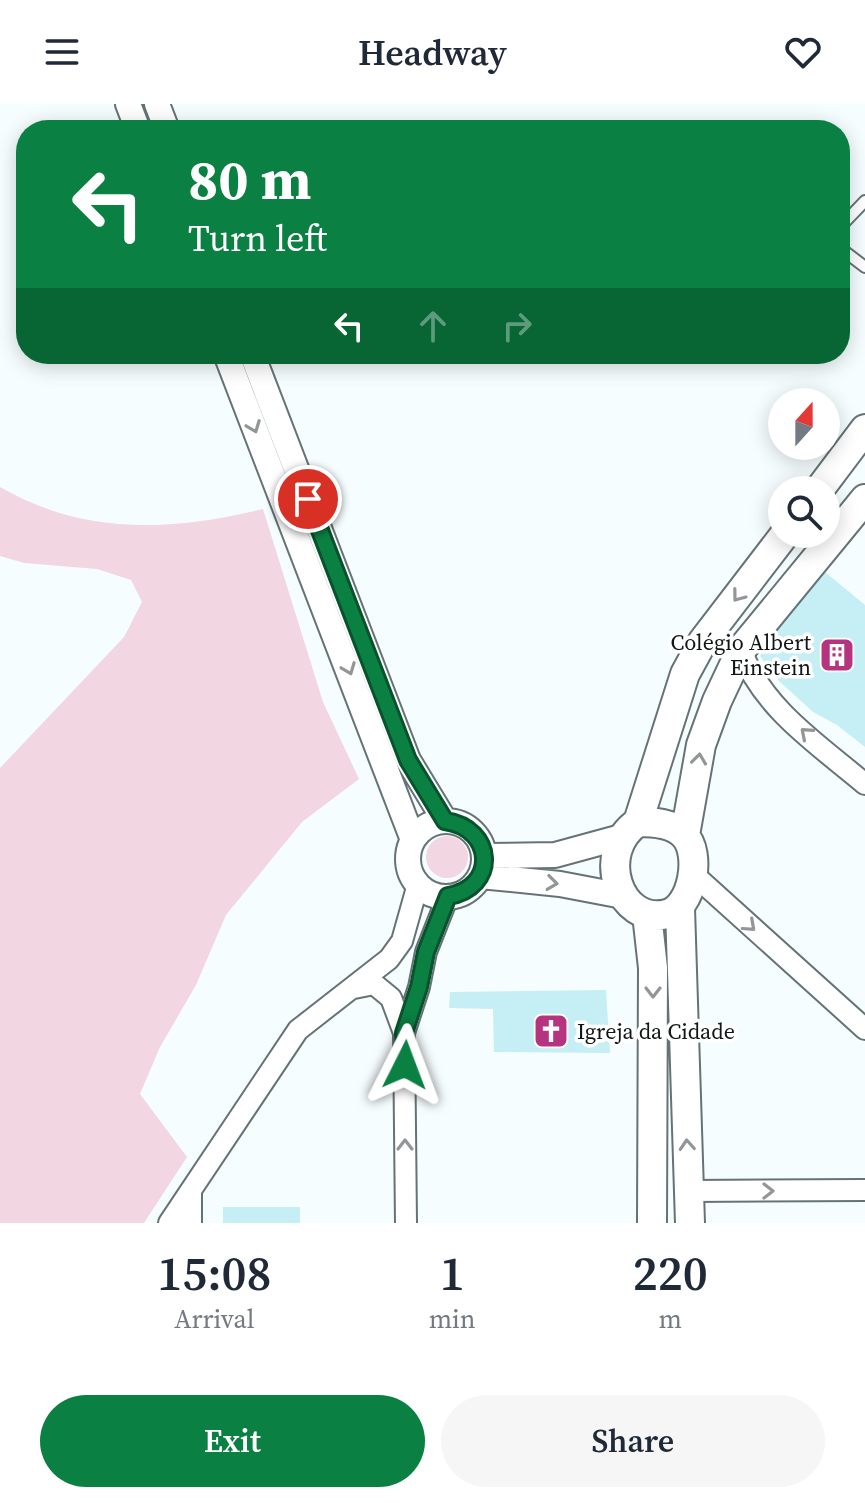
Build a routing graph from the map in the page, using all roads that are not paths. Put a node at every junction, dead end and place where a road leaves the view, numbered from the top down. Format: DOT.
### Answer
graph roads {
  1 [pos="865,201"];
  2 [pos="850,217"];
  3 [pos="230,364"];
  4 [pos="256,364"];
  5 [pos="865,429"];
  6 [pos="830,476"];
  7 [pos="865,499"];
  8 [pos="774,548"];
  9 [pos="741,650"];
  10 [pos="865,784"];
  11 [pos="445,821"];
  12 [pos="629,829"];
  13 [pos="685,835"];
  14 [pos="413,840"];
  15 [pos="482,866"];
  16 [pos="692,873"];
  17 [pos="418,884"];
  18 [pos="448,896"];
  19 [pos="623,896"];
  20 [pos="680,908"];
  21 [pos="647,914"];
  22 [pos="354,988"];
  23 [pos="865,1029"];
  24 [pos="404,1033"];
  25 [pos="865,1190"];
  26 [pos="191,1191"];
  27 [pos="690,1191"];
  28 [pos="169,1223"];
  29 [pos="191,1223"];
  30 [pos="406,1223"];
  31 [pos="652,1223"];
  32 [pos="690,1223"];
  1 -- 2 [label="lane"];
  3 -- 14 [label="street, one-way"];
  4 -- 11 [label="street"];
  5 -- 6 [label="main road"];
  7 -- 9 [label="main road"];
  8 -- 12 [label="main road, one-way"];
  10 -- 9 [label="street, one-way"];
  13 -- 9 [label="main road, one-way"];
  11 -- 14 [label="street"];
  11 -- 15 [label="street"];
  12 -- 13 [label="main road"];
  12 -- 15 [label="street"];
  12 -- 19 [label="main road"];
  13 -- 16 [label="main road"];
  14 -- 17 [label="street"];
  15 -- 18 [label="street"];
  15 -- 19 [label="street, one-way"];
  16 -- 20 [label="main road"];
  16 -- 23 [label="street, one-way"];
  17 -- 18 [label="street"];
  17 -- 22 [label="street"];
  18 -- 24 [label="street"];
  19 -- 21 [label="main road"];
  20 -- 21 [label="main road"];
  27 -- 20 [label="main road, one-way"];
  21 -- 31 [label="main road, one-way"];
  22 -- 24 [label="street"];
  22 -- 26 [label="street"];
  30 -- 24 [label="street, one-way"];
  27 -- 25 [label="street, one-way"];
  26 -- 28 [label="street"];
  26 -- 29 [label="street"];
  27 -- 32 [label="main road"];
}
